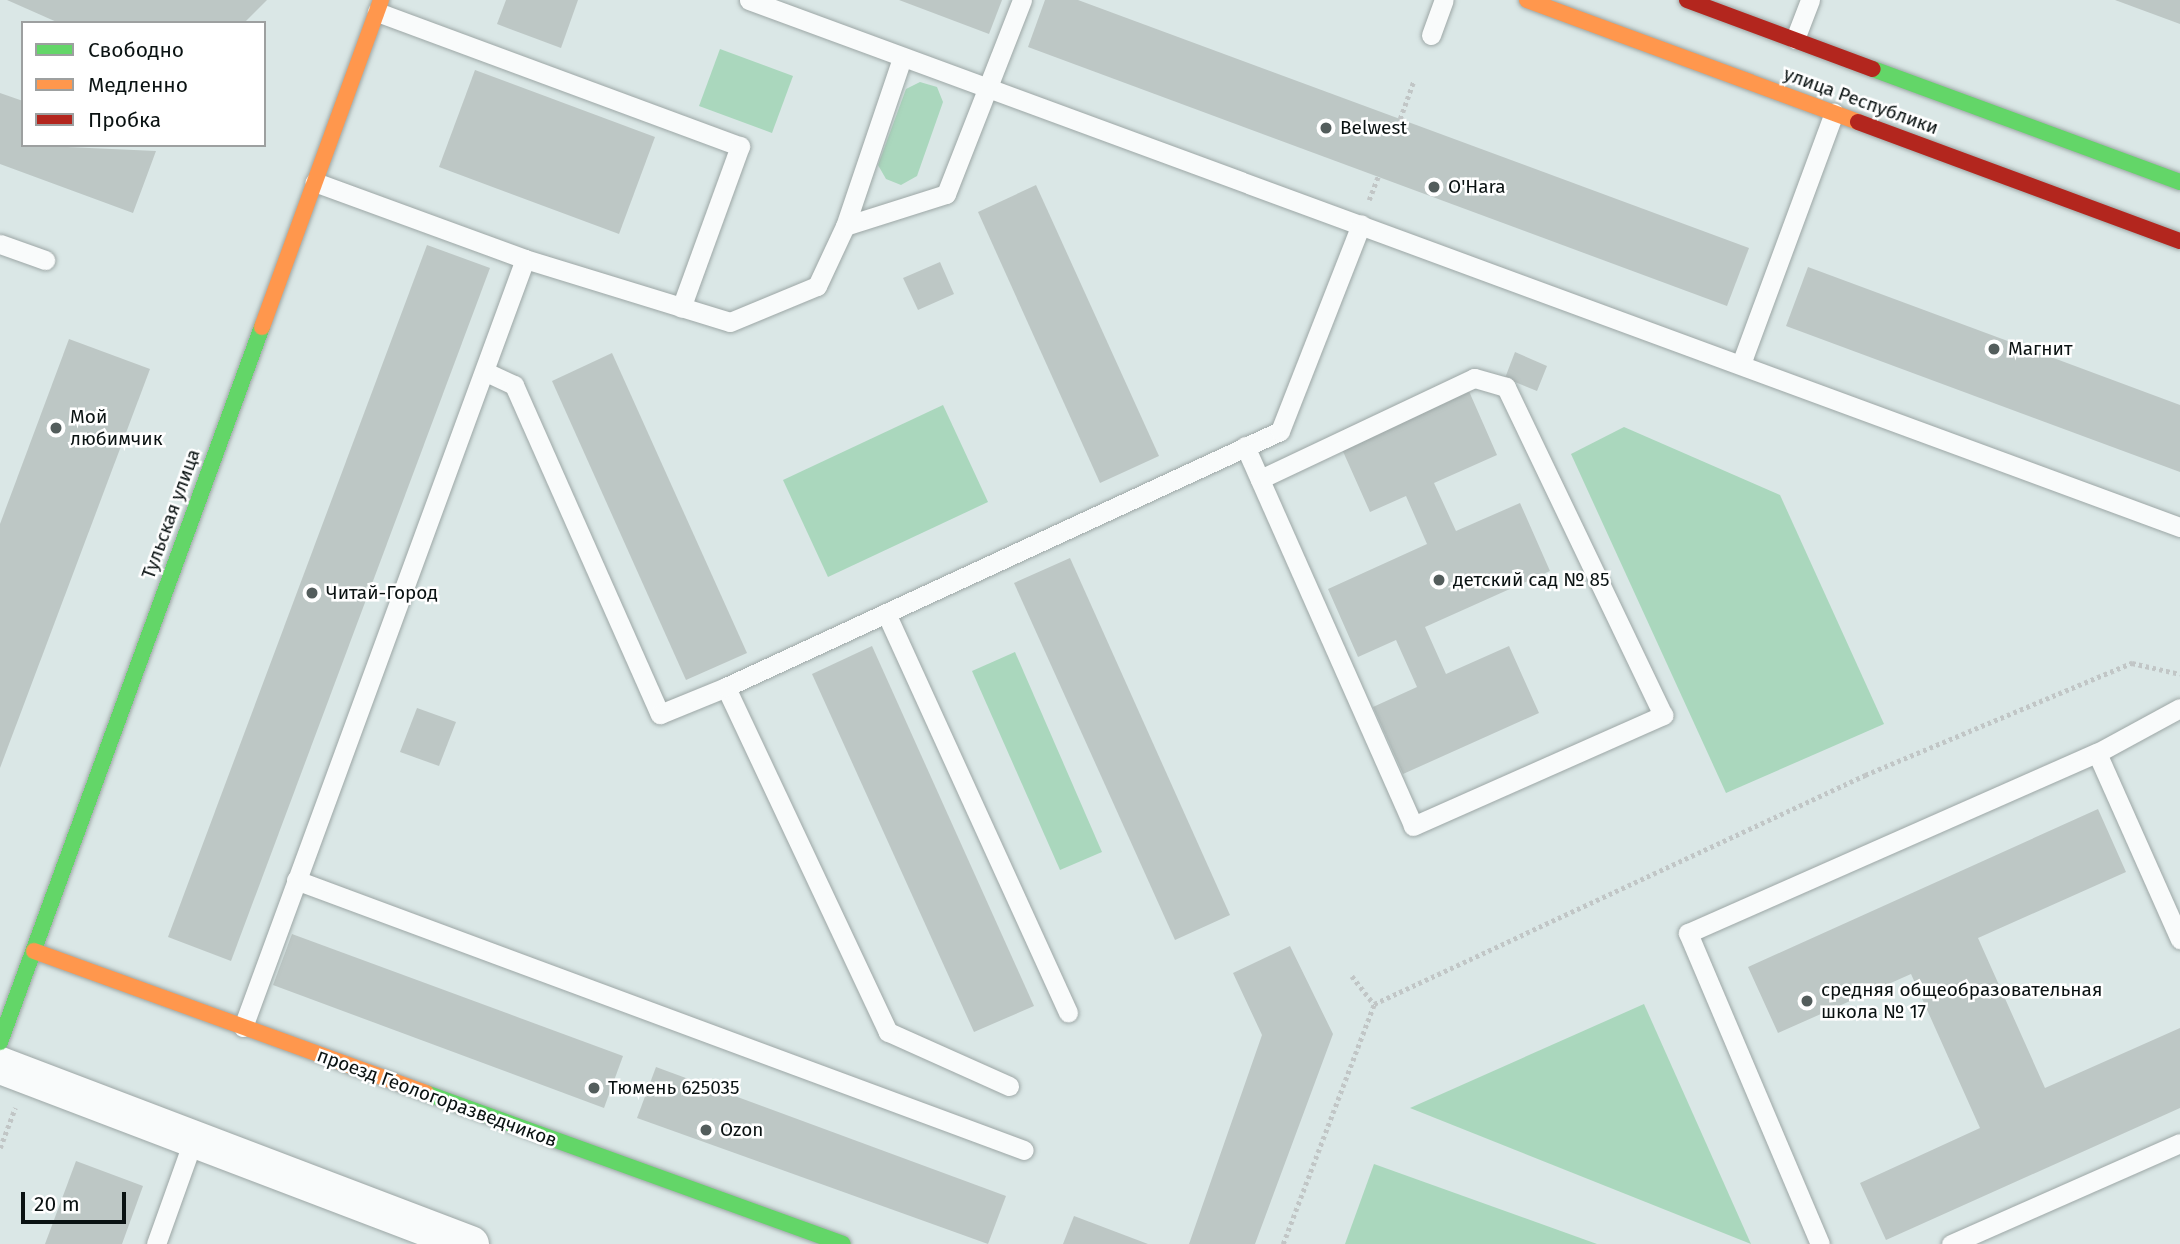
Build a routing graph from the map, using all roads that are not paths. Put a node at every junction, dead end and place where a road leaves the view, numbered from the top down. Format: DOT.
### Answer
graph roads {
  1 [pos="749,0"];
  2 [pos="1022,0"];
  3 [pos="1444,0"];
  4 [pos="1527,0"];
  5 [pos="1686,0"];
  6 [pos="1810,0"];
  7 [pos="379,6"];
  8 [pos="1431,35"];
  9 [pos="1796,39"];
  10 [pos="902,58"];
  11 [pos="989,87"];
  12 [pos="1834,113"];
  13 [pos="315,182"];
  14 [pos="2180,182"];
  15 [pos="1361,224"];
  16 [pos="845,226"];
  17 [pos="2180,241"];
  18 [pos="0,244"];
  19 [pos="525,259"];
  20 [pos="45,260"];
  21 [pos="681,308"];
  22 [pos="1741,364"];
  23 [pos="486,372"];
  24 [pos="1245,446"];
  25 [pos="1260,480"];
  26 [pos="2180,527"];
  27 [pos="886,613"];
  28 [pos="726,687"];
  29 [pos="2180,708"];
  30 [pos="2097,753"];
  31 [pos="296,880"];
  32 [pos="2180,939"];
  33 [pos="33,951"];
  34 [pos="1068,1012"];
  35 [pos="243,1027"];
  36 [pos="0,1042"];
  37 [pos="0,1065"];
  38 [pos="1009,1086"];
  39 [pos="195,1135"];
  40 [pos="2180,1143"];
  41 [pos="1024,1150"];
  42 [pos="455,1241"];
  43 [pos="156,1244"];
  44 [pos="842,1244"];
  45 [pos="1819,1244"];
  46 [pos="1951,1244"];
  1 -- 10 [label="lane"];
  2 -- 11 [label="lane"];
  3 -- 8 [label="lane"];
  4 -- 12 [label="street, улица Республики"];
  5 -- 9 [label="street, улица Республики"];
  6 -- 9 [label="lane"];
  7 -- 13 [label="street, Тульская улица"];
  7 -- 21 [label="lane"];
  9 -- 14 [label="street, улица Республики"];
  10 -- 11 [label="lane"];
  10 -- 16 [label="lane"];
  11 -- 15 [label="lane"];
  11 -- 16 [label="lane"];
  12 -- 17 [label="street, улица Республики"];
  12 -- 22 [label="lane"];
  13 -- 19 [label="lane"];
  13 -- 33 [label="street, Тульская улица"];
  15 -- 22 [label="lane"];
  15 -- 24 [label="lane"];
  16 -- 21 [label="lane"];
  18 -- 20 [label="lane"];
  19 -- 21 [label="lane"];
  19 -- 23 [label="lane"];
  22 -- 26 [label="lane"];
  23 -- 28 [label="lane"];
  23 -- 31 [label="lane"];
  24 -- 25 [label="lane"];
  24 -- 27 [label="lane"];
  25 -- 25 [label="lane"];
  27 -- 28 [label="lane"];
  27 -- 34 [label="lane"];
  28 -- 38 [label="lane"];
  29 -- 30 [label="lane"];
  30 -- 32 [label="lane"];
  30 -- 45 [label="lane"];
  31 -- 35 [label="lane"];
  31 -- 41 [label="lane"];
  33 -- 35 [label="street, проезд Геологоразведчиков"];
  33 -- 36 [label="street, Тульская улица"];
  35 -- 44 [label="street, проезд Геологоразведчиков"];
  37 -- 39 [label="street"];
  39 -- 42 [label="street"];
  39 -- 43 [label="lane"];
  40 -- 46 [label="lane"];
}
